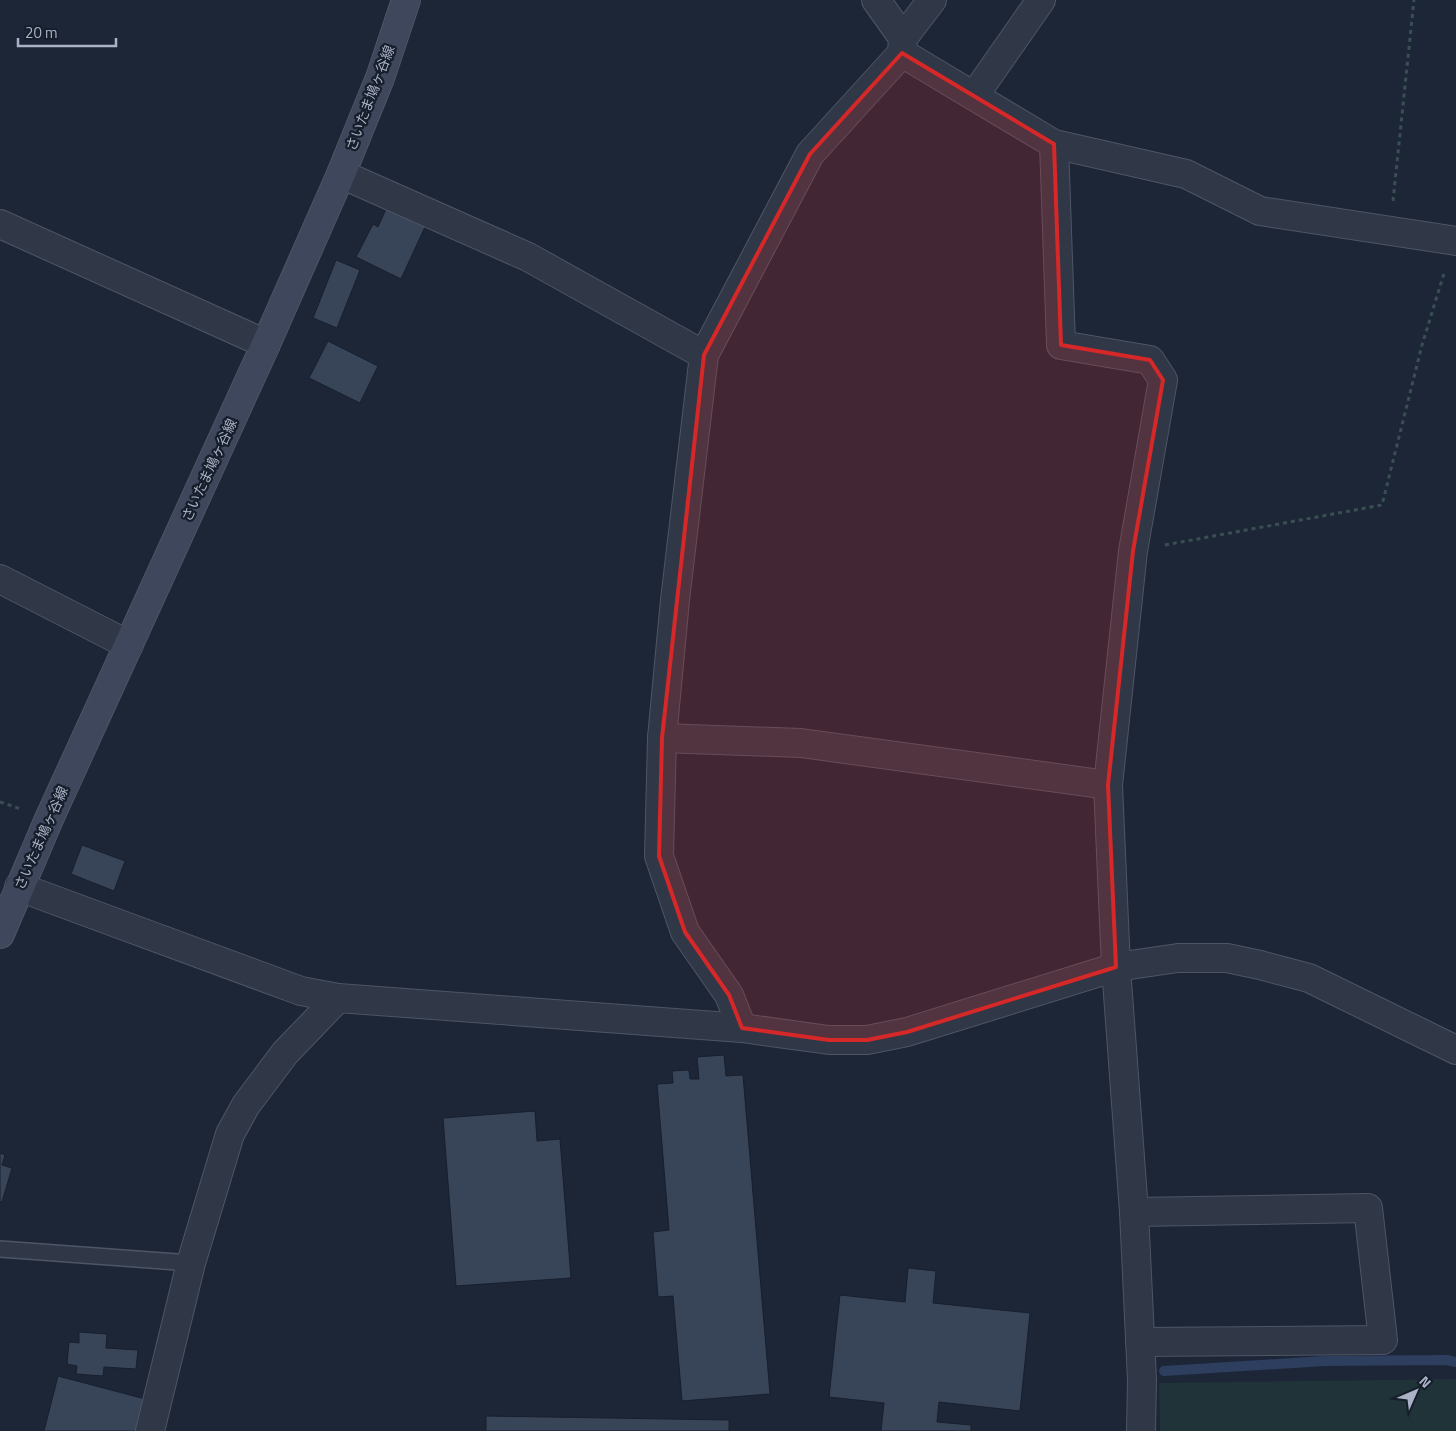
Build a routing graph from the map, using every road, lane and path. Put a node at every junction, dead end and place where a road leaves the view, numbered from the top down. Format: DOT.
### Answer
graph roads {
  1 [pos="406,0"];
  2 [pos="876,0"];
  3 [pos="932,0"];
  4 [pos="1041,0"];
  5 [pos="1414,0"];
  6 [pos="902,46"];
  7 [pos="974,96"];
  8 [pos="1054,144"];
  9 [pos="341,174"];
  10 [pos="0,224"];
  11 [pos="1390,230"];
  12 [pos="1455,241"];
  13 [pos="266,344"];
  14 [pos="704,355"];
  15 [pos="1132,551"];
  16 [pos="0,580"];
  17 [pos="128,645"];
  18 [pos="662,738"];
  19 [pos="1108,785"];
  20 [pos="19,887"];
  21 [pos="0,934"];
  22 [pos="1116,967"];
  23 [pos="338,998"];
  24 [pos="742,1028"];
  25 [pos="1456,1050"];
  26 [pos="1134,1212"];
  27 [pos="0,1249"];
  28 [pos="191,1263"];
  29 [pos="1141,1362"];
  30 [pos="150,1431"];
  31 [pos="1141,1431"];
  1 -- 9 [label="main road, さいたま鳩ヶ谷線"];
  2 -- 6 [label="street"];
  3 -- 6 [label="street"];
  4 -- 7 [label="street"];
  5 -- 11 [label="path"];
  6 -- 7 [label="street"];
  6 -- 14 [label="street"];
  7 -- 8 [label="street"];
  8 -- 11 [label="street"];
  8 -- 15 [label="street"];
  9 -- 13 [label="main road, さいたま鳩ヶ谷線"];
  9 -- 14 [label="street"];
  10 -- 13 [label="street"];
  11 -- 12 [label="street"];
  12 -- 15 [label="path"];
  13 -- 17 [label="main road, さいたま鳩ヶ谷線"];
  14 -- 18 [label="street"];
  15 -- 19 [label="street"];
  16 -- 17 [label="street"];
  17 -- 20 [label="main road, さいたま鳩ヶ谷線"];
  18 -- 19 [label="street"];
  18 -- 24 [label="street"];
  19 -- 22 [label="street"];
  20 -- 21 [label="main road, さいたま鳩ヶ谷線"];
  20 -- 23 [label="street"];
  22 -- 24 [label="street"];
  22 -- 25 [label="street"];
  22 -- 26 [label="street"];
  23 -- 24 [label="street"];
  23 -- 28 [label="street"];
  26 -- 29 [label="street"];
  26 -- 29 [label="street"];
  27 -- 28 [label="lane"];
  28 -- 30 [label="street"];
  29 -- 31 [label="street"];
}
